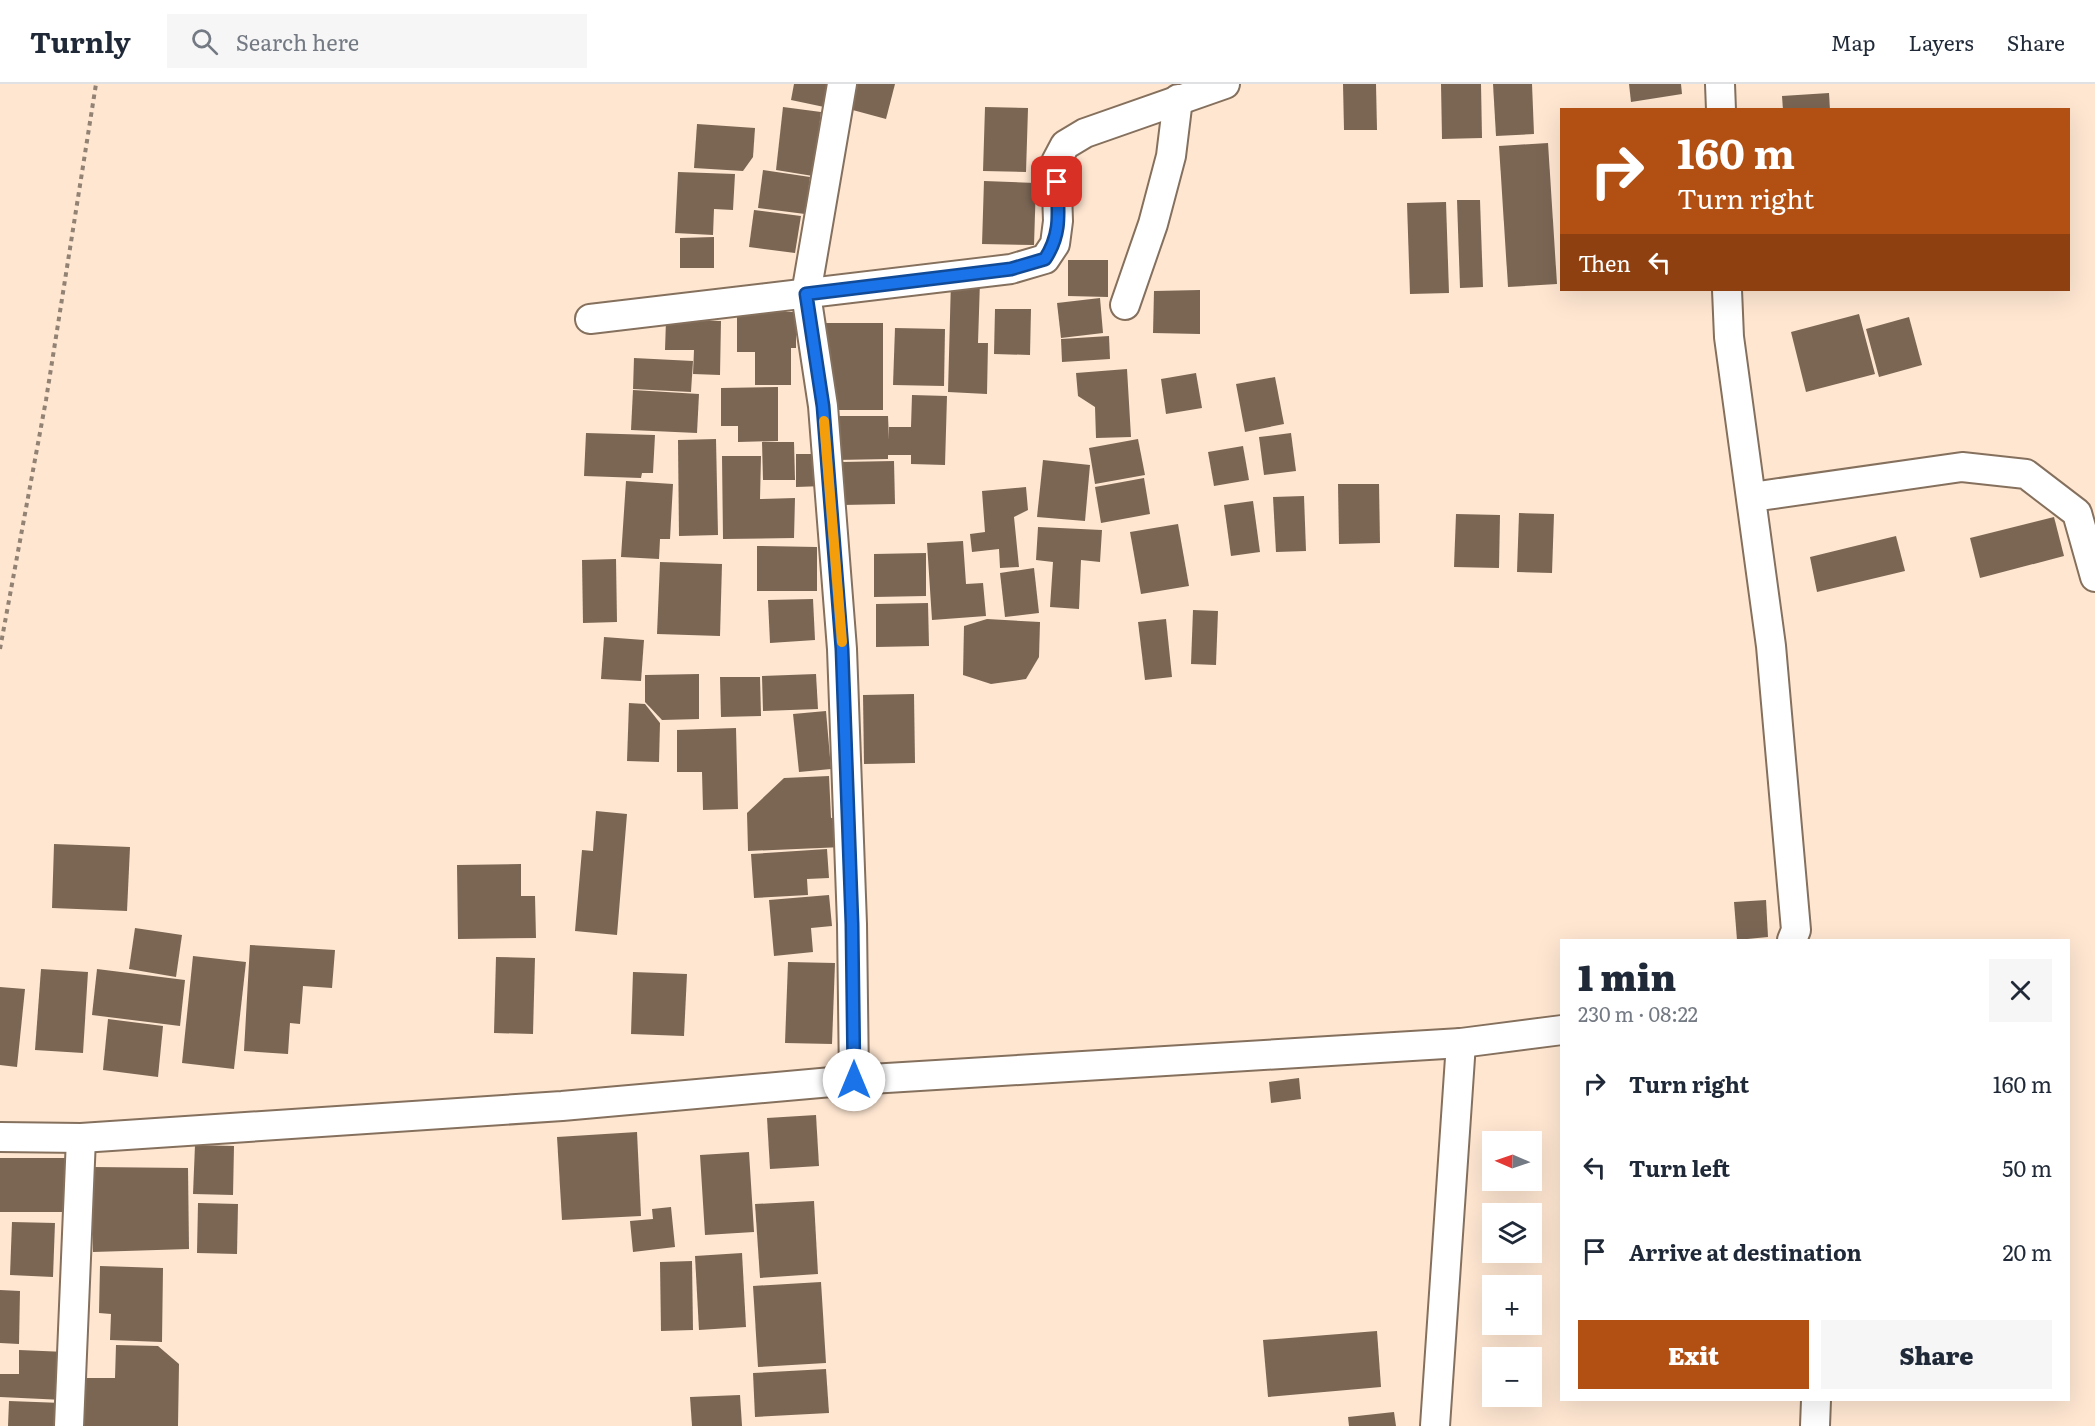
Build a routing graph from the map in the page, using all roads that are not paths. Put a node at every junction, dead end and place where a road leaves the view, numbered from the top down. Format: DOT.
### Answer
graph roads {
  1 [pos="842,84"];
  2 [pos="1225,84"];
  3 [pos="1720,84"];
  4 [pos="1178,99"];
  5 [pos="1721,108"];
  6 [pos="1727,291"];
  7 [pos="806,294"];
  8 [pos="1125,305"];
  9 [pos="590,319"];
  10 [pos="1752,497"];
  11 [pos="2095,577"];
  12 [pos="1792,939"];
  13 [pos="1560,1030"];
  14 [pos="1461,1043"];
  15 [pos="854,1080"];
  16 [pos="0,1137"];
  17 [pos="81,1138"];
  18 [pos="1816,1401"];
  19 [pos="69,1426"];
  20 [pos="1435,1426"];
  21 [pos="1815,1426"];
  1 -- 7 [label="street"];
  2 -- 4 [label="street"];
  3 -- 5 [label="street"];
  4 -- 7 [label="street"];
  4 -- 8 [label="street"];
  6 -- 10 [label="street"];
  7 -- 9 [label="street"];
  7 -- 15 [label="street"];
  10 -- 11 [label="street"];
  10 -- 12 [label="street"];
  13 -- 14 [label="street"];
  14 -- 15 [label="street"];
  14 -- 20 [label="street"];
  15 -- 17 [label="street"];
  16 -- 17 [label="street"];
  17 -- 19 [label="street"];
  18 -- 21 [label="street"];
}
